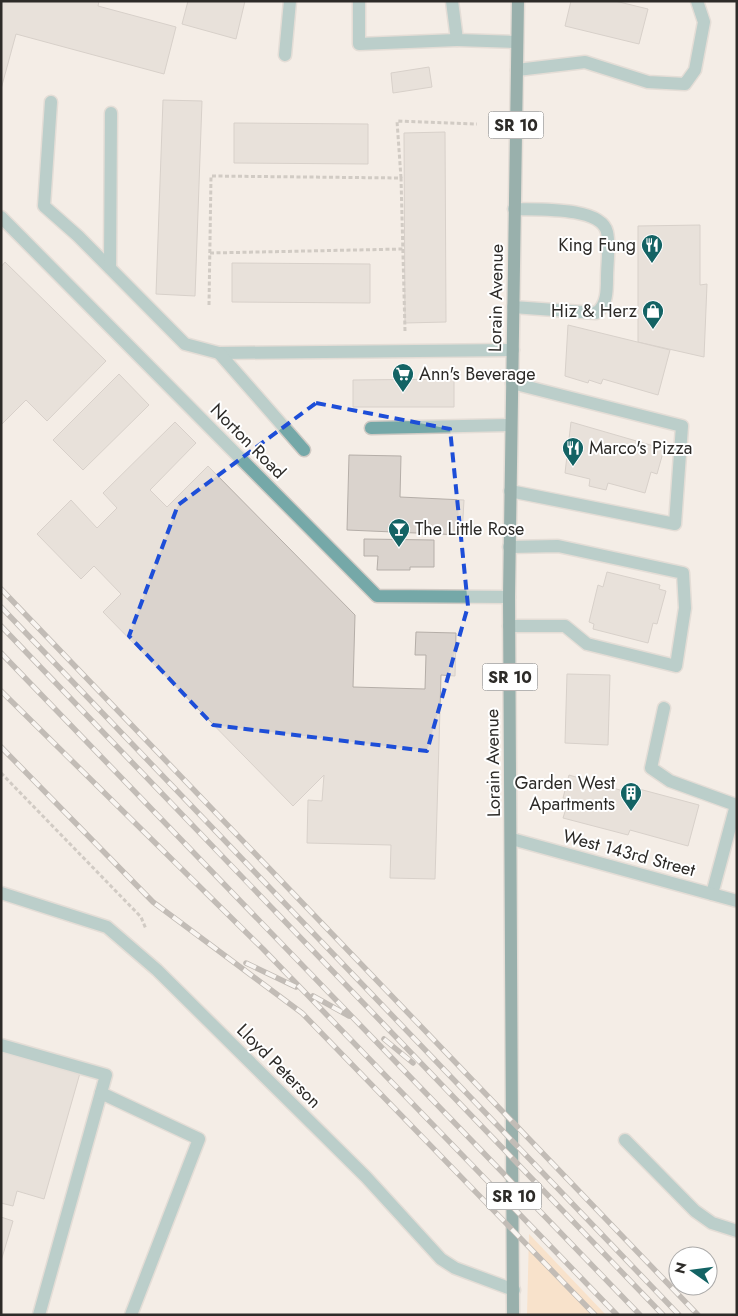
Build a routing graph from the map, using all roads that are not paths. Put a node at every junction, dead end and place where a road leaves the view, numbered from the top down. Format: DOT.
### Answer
graph roads {
  1 [pos="290,1"];
  2 [pos="358,1"];
  3 [pos="452,1"];
  4 [pos="518,1"];
  5 [pos="698,1"];
  6 [pos="457,40"];
  7 [pos="517,42"];
  8 [pos="285,55"];
  9 [pos="517,70"];
  10 [pos="51,102"];
  11 [pos="111,113"];
  12 [pos="514,209"];
  13 [pos="1,217"];
  14 [pos="110,268"];
  15 [pos="513,307"];
  16 [pos="513,350"];
  17 [pos="219,352"];
  18 [pos="512,383"];
  19 [pos="511,425"];
  20 [pos="371,428"];
  21 [pos="304,450"];
  22 [pos="510,491"];
  23 [pos="509,547"];
  24 [pos="509,597"];
  25 [pos="509,626"];
  26 [pos="664,708"];
  27 [pos="736,805"];
  28 [pos="512,839"];
  29 [pos="1,893"];
  30 [pos="712,894"];
  31 [pos="737,901"];
  32 [pos="1,1045"];
  33 [pos="101,1093"];
  34 [pos="625,1140"];
  35 [pos="737,1231"];
  36 [pos="514,1290"];
  37 [pos="39,1315"];
  38 [pos="131,1315"];
  39 [pos="513,1315"];
  1 -- 8 [label="street"];
  2 -- 6 [label="street"];
  3 -- 6 [label="street"];
  4 -- 7 [label="main road, Lorain Avenue / SR 10"];
  5 -- 9 [label="street"];
  6 -- 7 [label="street"];
  7 -- 9 [label="main road, Lorain Avenue / SR 10"];
  9 -- 12 [label="main road, Lorain Avenue / SR 10"];
  10 -- 14 [label="street"];
  11 -- 14 [label="street"];
  12 -- 15 [label="main road, Lorain Avenue / SR 10"];
  12 -- 15 [label="street"];
  13 -- 24 [label="street, Norton Road"];
  14 -- 17 [label="street"];
  15 -- 16 [label="main road, Lorain Avenue / SR 10"];
  16 -- 17 [label="street"];
  16 -- 18 [label="main road, Lorain Avenue / SR 10"];
  17 -- 21 [label="street"];
  18 -- 19 [label="main road, Lorain Avenue / SR 10"];
  18 -- 22 [label="street"];
  19 -- 20 [label="street"];
  19 -- 22 [label="main road, Lorain Avenue / SR 10"];
  22 -- 23 [label="main road, Lorain Avenue / SR 10"];
  23 -- 24 [label="main road, Lorain Avenue / SR 10"];
  23 -- 25 [label="street"];
  24 -- 25 [label="main road, Lorain Avenue / SR 10"];
  25 -- 28 [label="main road, Lorain Avenue / SR 10"];
  26 -- 27 [label="street"];
  27 -- 30 [label="street"];
  28 -- 30 [label="street, West 143rd Street"];
  28 -- 36 [label="main road, Lorain Avenue / SR 10"];
  29 -- 36 [label="street, Lloyd Peterson"];
  30 -- 31 [label="street, West 143rd Street"];
  32 -- 33 [label="street"];
  33 -- 37 [label="street"];
  33 -- 38 [label="street"];
  34 -- 35 [label="street"];
  36 -- 39 [label="main road, Lorain Avenue / SR 10"];
}
